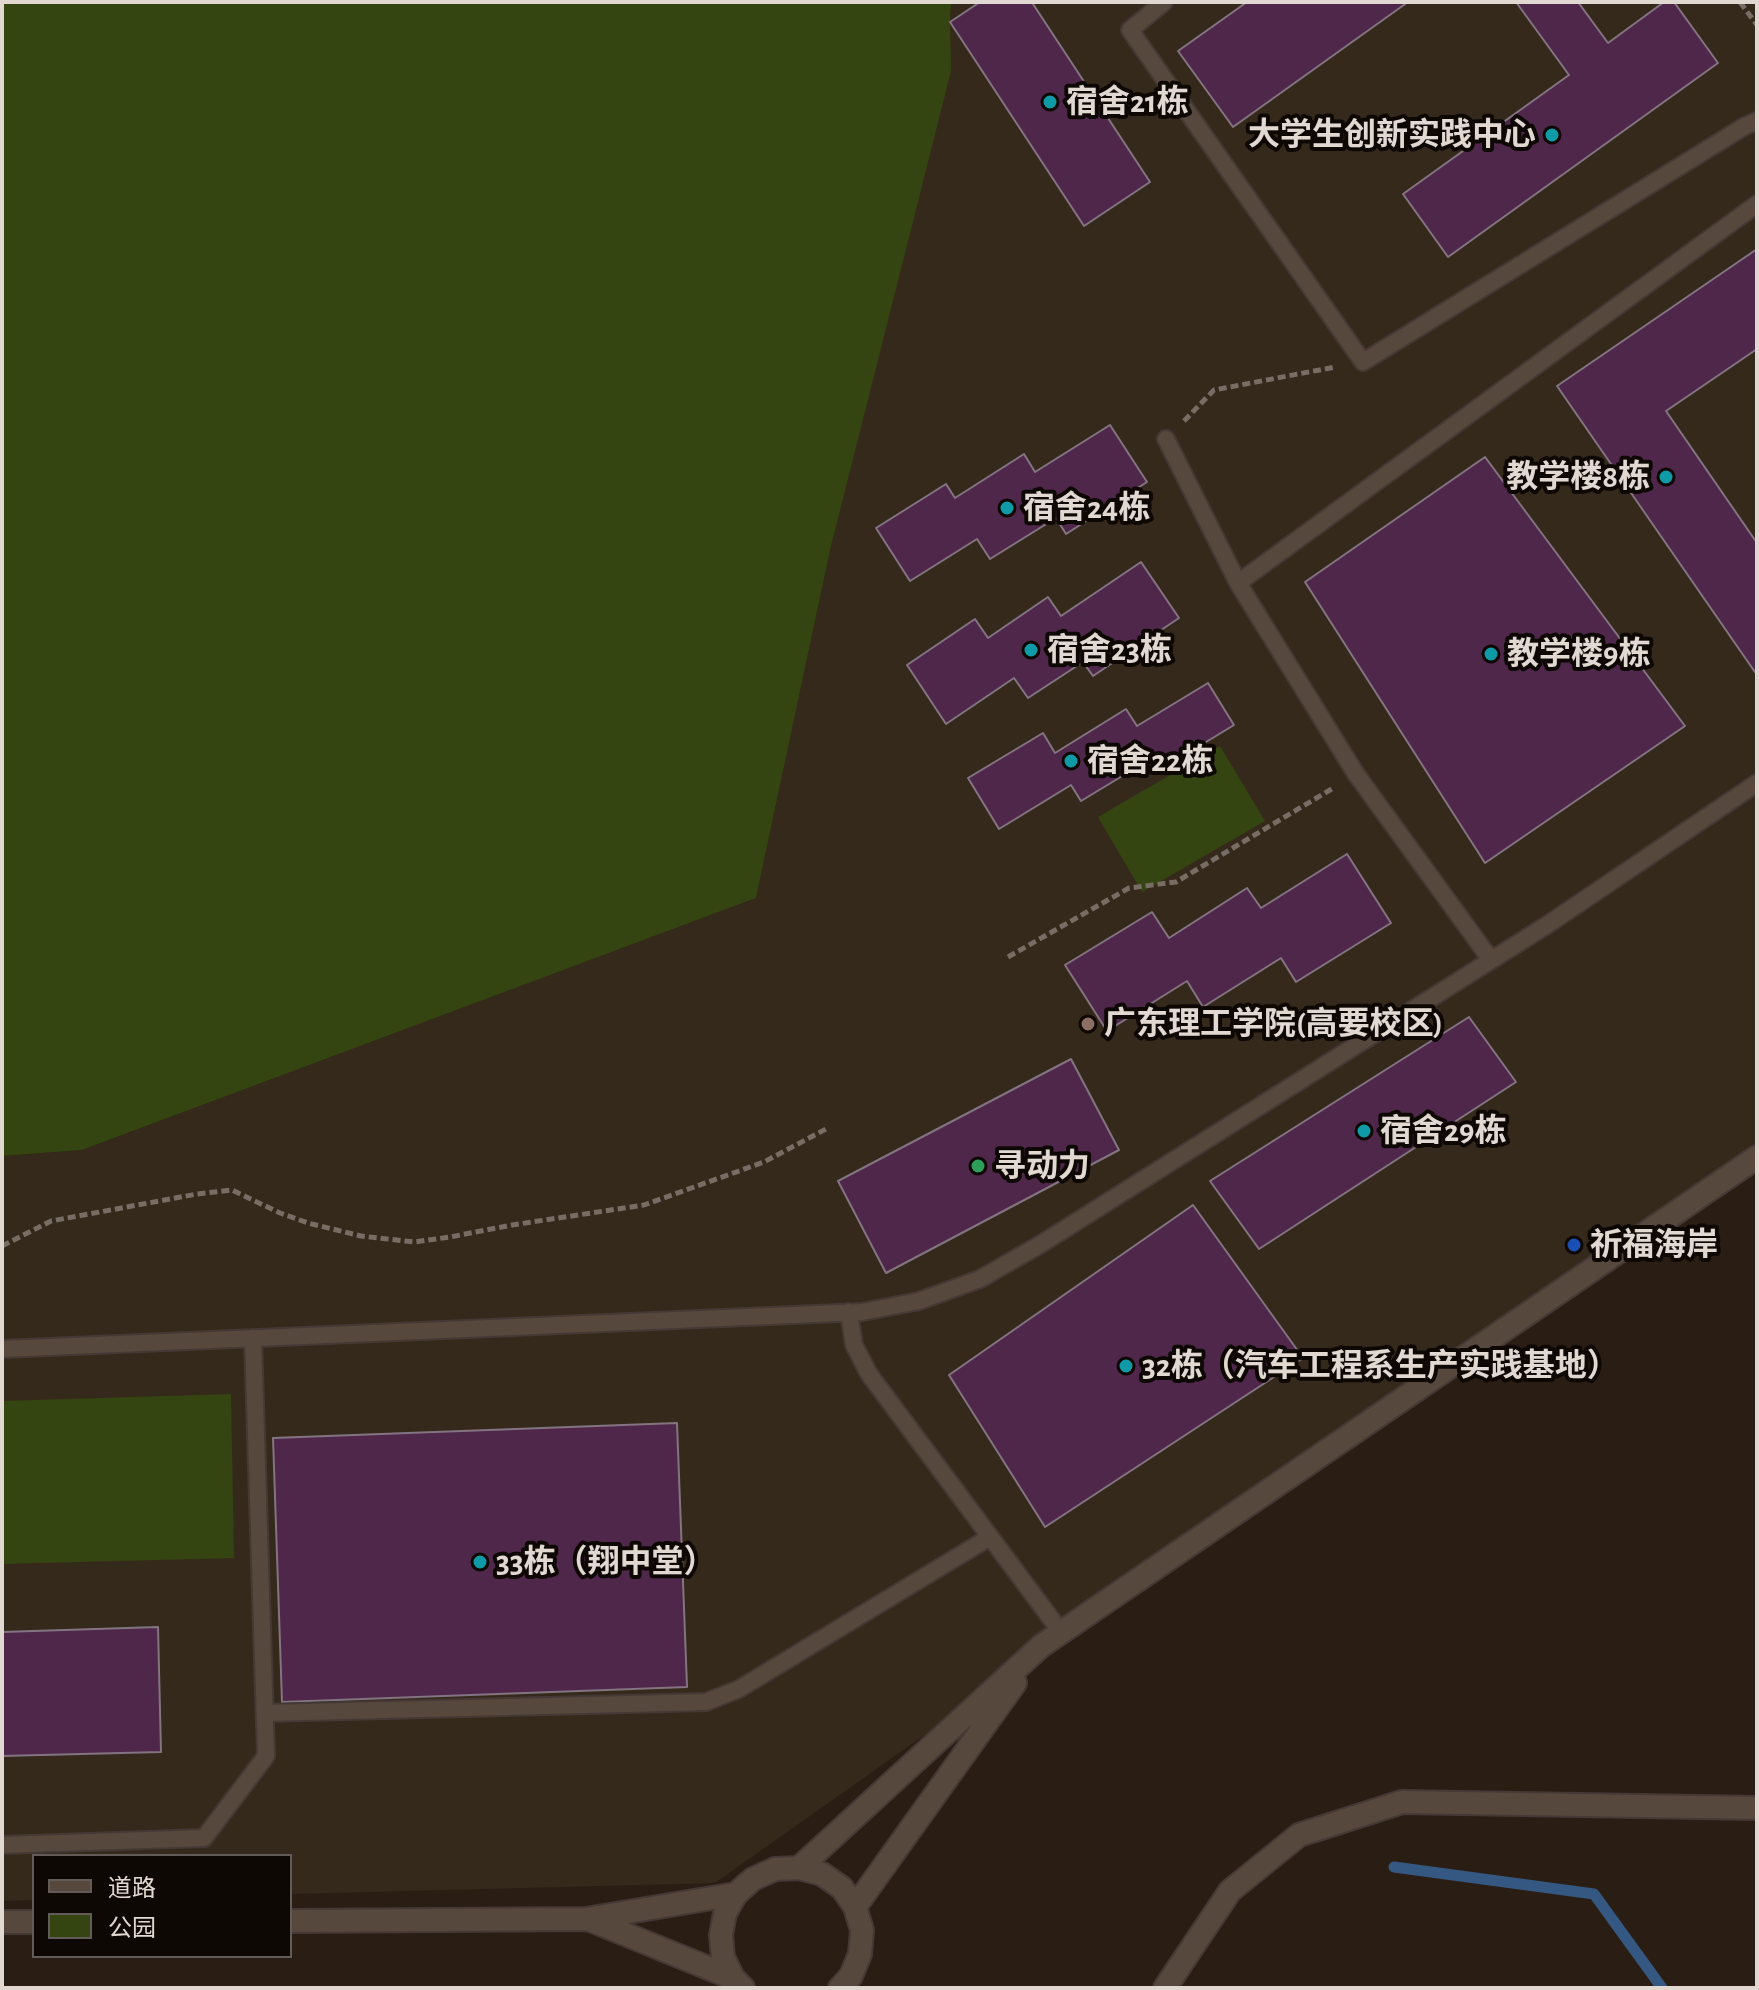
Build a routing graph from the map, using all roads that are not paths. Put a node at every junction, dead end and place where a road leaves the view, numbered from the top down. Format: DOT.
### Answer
graph roads {
  1 [pos="1164,2"];
  2 [pos="1757,121"];
  3 [pos="1757,204"];
  4 [pos="1166,439"];
  5 [pos="1238,583"];
  6 [pos="1757,783"];
  7 [pos="1491,960"];
  8 [pos="1757,1157"];
  9 [pos="849,1312"];
  10 [pos="253,1338"];
  11 [pos="2,1349"];
  12 [pos="990,1537"];
  13 [pos="1061,1632"];
  14 [pos="1041,1646"];
  15 [pos="265,1713"];
  16 [pos="1757,1808"];
  17 [pos="2,1845"];
  18 [pos="799,1868"];
  19 [pos="736,1894"];
  20 [pos="855,1907"];
  21 [pos="586,1919"];
  22 [pos="292,1921"];
  23 [pos="2,1922"];
  24 [pos="32,1922"];
  25 [pos="735,1985"];
  26 [pos="840,1988"];
  27 [pos="1165,1988"];
  1 -- 2 [label="lane"];
  3 -- 5 [label="lane"];
  4 -- 5 [label="lane"];
  5 -- 7 [label="lane"];
  6 -- 7 [label="lane"];
  7 -- 9 [label="lane"];
  8 -- 13 [label="street"];
  9 -- 10 [label="lane"];
  9 -- 12 [label="lane"];
  10 -- 11 [label="lane"];
  10 -- 15 [label="lane"];
  12 -- 13 [label="lane"];
  12 -- 15 [label="lane"];
  13 -- 14 [label="street"];
  14 -- 18 [label="street"];
  14 -- 20 [label="street"];
  15 -- 17 [label="lane"];
  16 -- 27 [label="street"];
  18 -- 19 [label="street"];
  18 -- 20 [label="street"];
  19 -- 21 [label="street"];
  19 -- 25 [label="street"];
  20 -- 26 [label="street"];
  21 -- 22 [label="street"];
  21 -- 25 [label="street"];
  23 -- 24 [label="street"];
}
